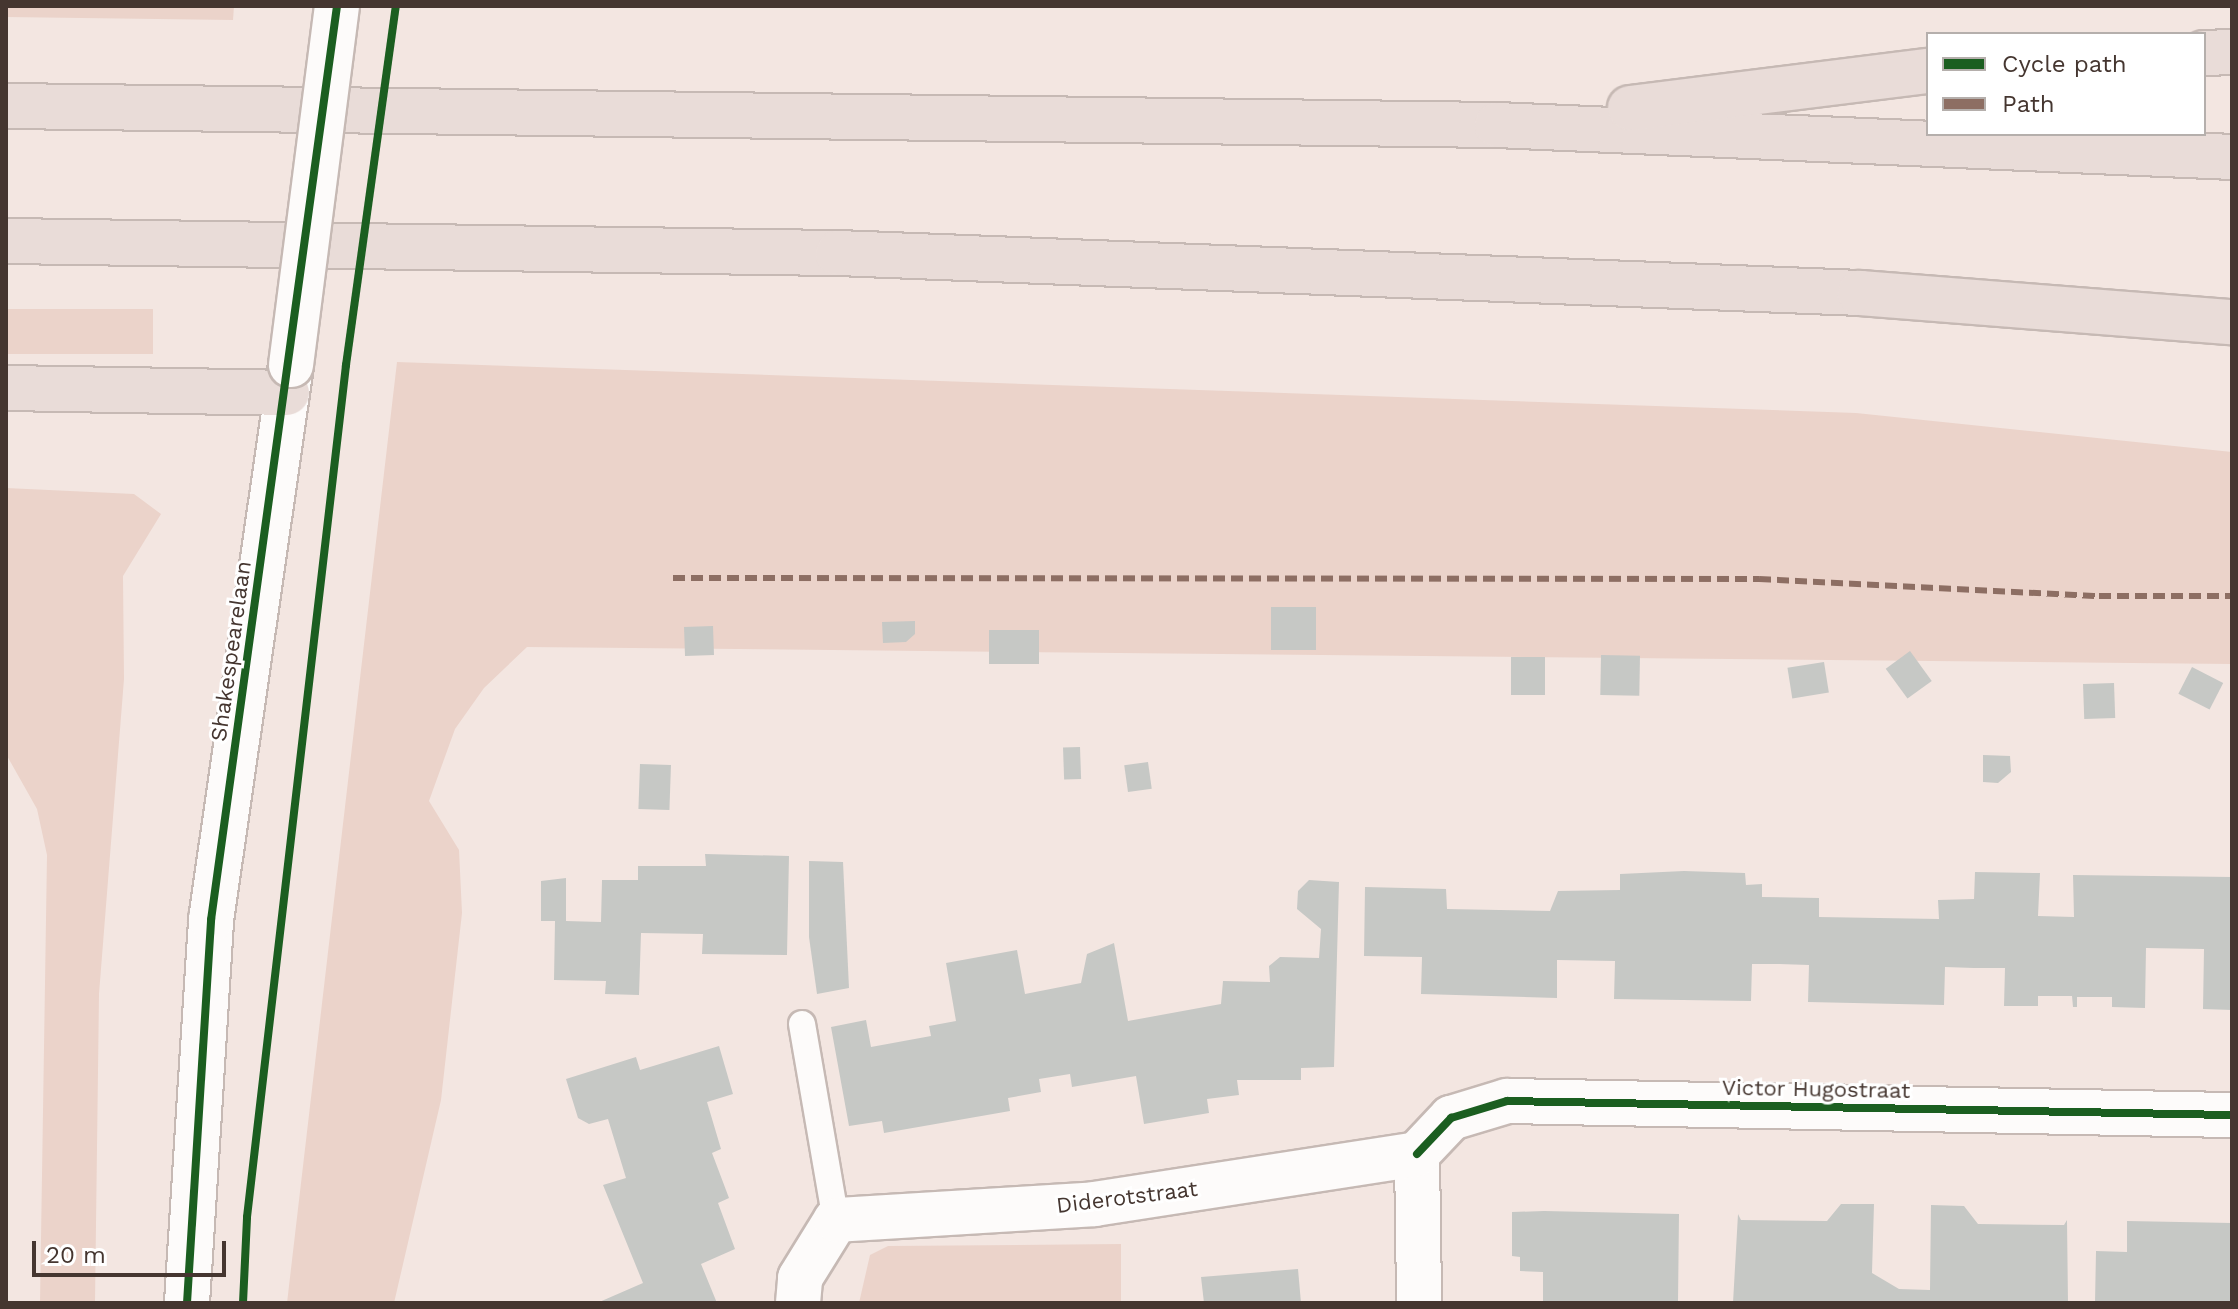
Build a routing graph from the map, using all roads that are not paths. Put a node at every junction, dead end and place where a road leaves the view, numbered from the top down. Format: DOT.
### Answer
graph roads {
  1 [pos="337,6"];
  2 [pos="2232,52"];
  3 [pos="2206,53"];
  4 [pos="1926,71"];
  5 [pos="6,106"];
  6 [pos="1497,125"];
  7 [pos="2232,157"];
  8 [pos="6,241"];
  9 [pos="2232,322"];
  10 [pos="289,379"];
  11 [pos="6,388"];
  12 [pos="802,1024"];
  13 [pos="2232,1115"];
  14 [pos="1417,1154"];
  15 [pos="836,1220"];
  16 [pos="187,1303"];
  17 [pos="798,1303"];
  18 [pos="1419,1303"];
  1 -- 10 [label="street, Shakespearelaan, bridge"];
  2 -- 3 [label="highway"];
  4 -- 6 [label="highway"];
  5 -- 6 [label="highway"];
  6 -- 7 [label="highway"];
  8 -- 9 [label="highway"];
  10 -- 11 [label="highway"];
  10 -- 16 [label="street, Shakespearelaan"];
  12 -- 15 [label="lane"];
  13 -- 14 [label="street, Victor Hugostraat"];
  14 -- 15 [label="street, Diderotstraat"];
  14 -- 18 [label="street"];
  15 -- 17 [label="street"];
}
